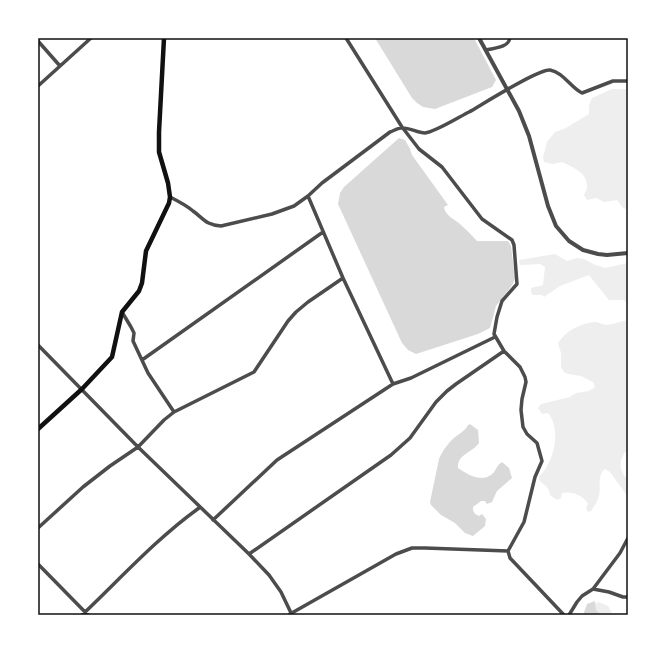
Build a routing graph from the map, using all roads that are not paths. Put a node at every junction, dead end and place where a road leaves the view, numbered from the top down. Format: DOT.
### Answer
graph roads {
  1 [pos="91,38"];
  2 [pos="164,38"];
  3 [pos="346,38"];
  4 [pos="480,38"];
  5 [pos="510,38"];
  6 [pos="38,41"];
  7 [pos="486,50"];
  8 [pos="60,66"];
  9 [pos="628,81"];
  10 [pos="38,86"];
  11 [pos="506,90"];
  12 [pos="402,127"];
  13 [pos="308,196"];
  14 [pos="170,197"];
  15 [pos="323,232"];
  16 [pos="628,253"];
  17 [pos="342,278"];
  18 [pos="122,312"];
  19 [pos="495,337"];
  20 [pos="38,345"];
  21 [pos="504,351"];
  22 [pos="142,360"];
  23 [pos="393,384"];
  24 [pos="82,389"];
  25 [pos="174,412"];
  26 [pos="38,429"];
  27 [pos="138,447"];
  28 [pos="199,508"];
  29 [pos="213,520"];
  30 [pos="38,528"];
  31 [pos="628,538"];
  32 [pos="508,551"];
  33 [pos="249,554"];
  34 [pos="38,564"];
  35 [pos="593,589"];
  36 [pos="628,597"];
  37 [pos="85,614"];
  38 [pos="291,615"];
  39 [pos="564,615"];
  40 [pos="569,615"];
  1 -- 8 [label="street"];
  2 -- 14 [label="main road"];
  3 -- 12 [label="street"];
  4 -- 7 [label="street"];
  5 -- 7 [label="street"];
  6 -- 8 [label="street"];
  7 -- 11 [label="street"];
  8 -- 10 [label="street"];
  9 -- 11 [label="street"];
  11 -- 12 [label="street"];
  11 -- 16 [label="street"];
  12 -- 13 [label="street"];
  12 -- 19 [label="street"];
  13 -- 14 [label="street"];
  13 -- 15 [label="street"];
  14 -- 18 [label="main road"];
  15 -- 17 [label="street"];
  15 -- 22 [label="street"];
  17 -- 23 [label="street"];
  17 -- 25 [label="street"];
  18 -- 22 [label="street"];
  18 -- 24 [label="main road"];
  19 -- 21 [label="street"];
  19 -- 23 [label="street"];
  20 -- 24 [label="street"];
  21 -- 32 [label="street"];
  21 -- 33 [label="street"];
  22 -- 25 [label="street"];
  23 -- 29 [label="street"];
  24 -- 26 [label="main road"];
  24 -- 27 [label="street"];
  25 -- 27 [label="street"];
  27 -- 28 [label="street"];
  27 -- 30 [label="street"];
  28 -- 29 [label="street"];
  28 -- 37 [label="street"];
  29 -- 33 [label="street"];
  31 -- 35 [label="street"];
  32 -- 38 [label="street"];
  32 -- 39 [label="street"];
  33 -- 38 [label="street"];
  34 -- 37 [label="street"];
  35 -- 36 [label="street"];
  35 -- 40 [label="street"];
}
